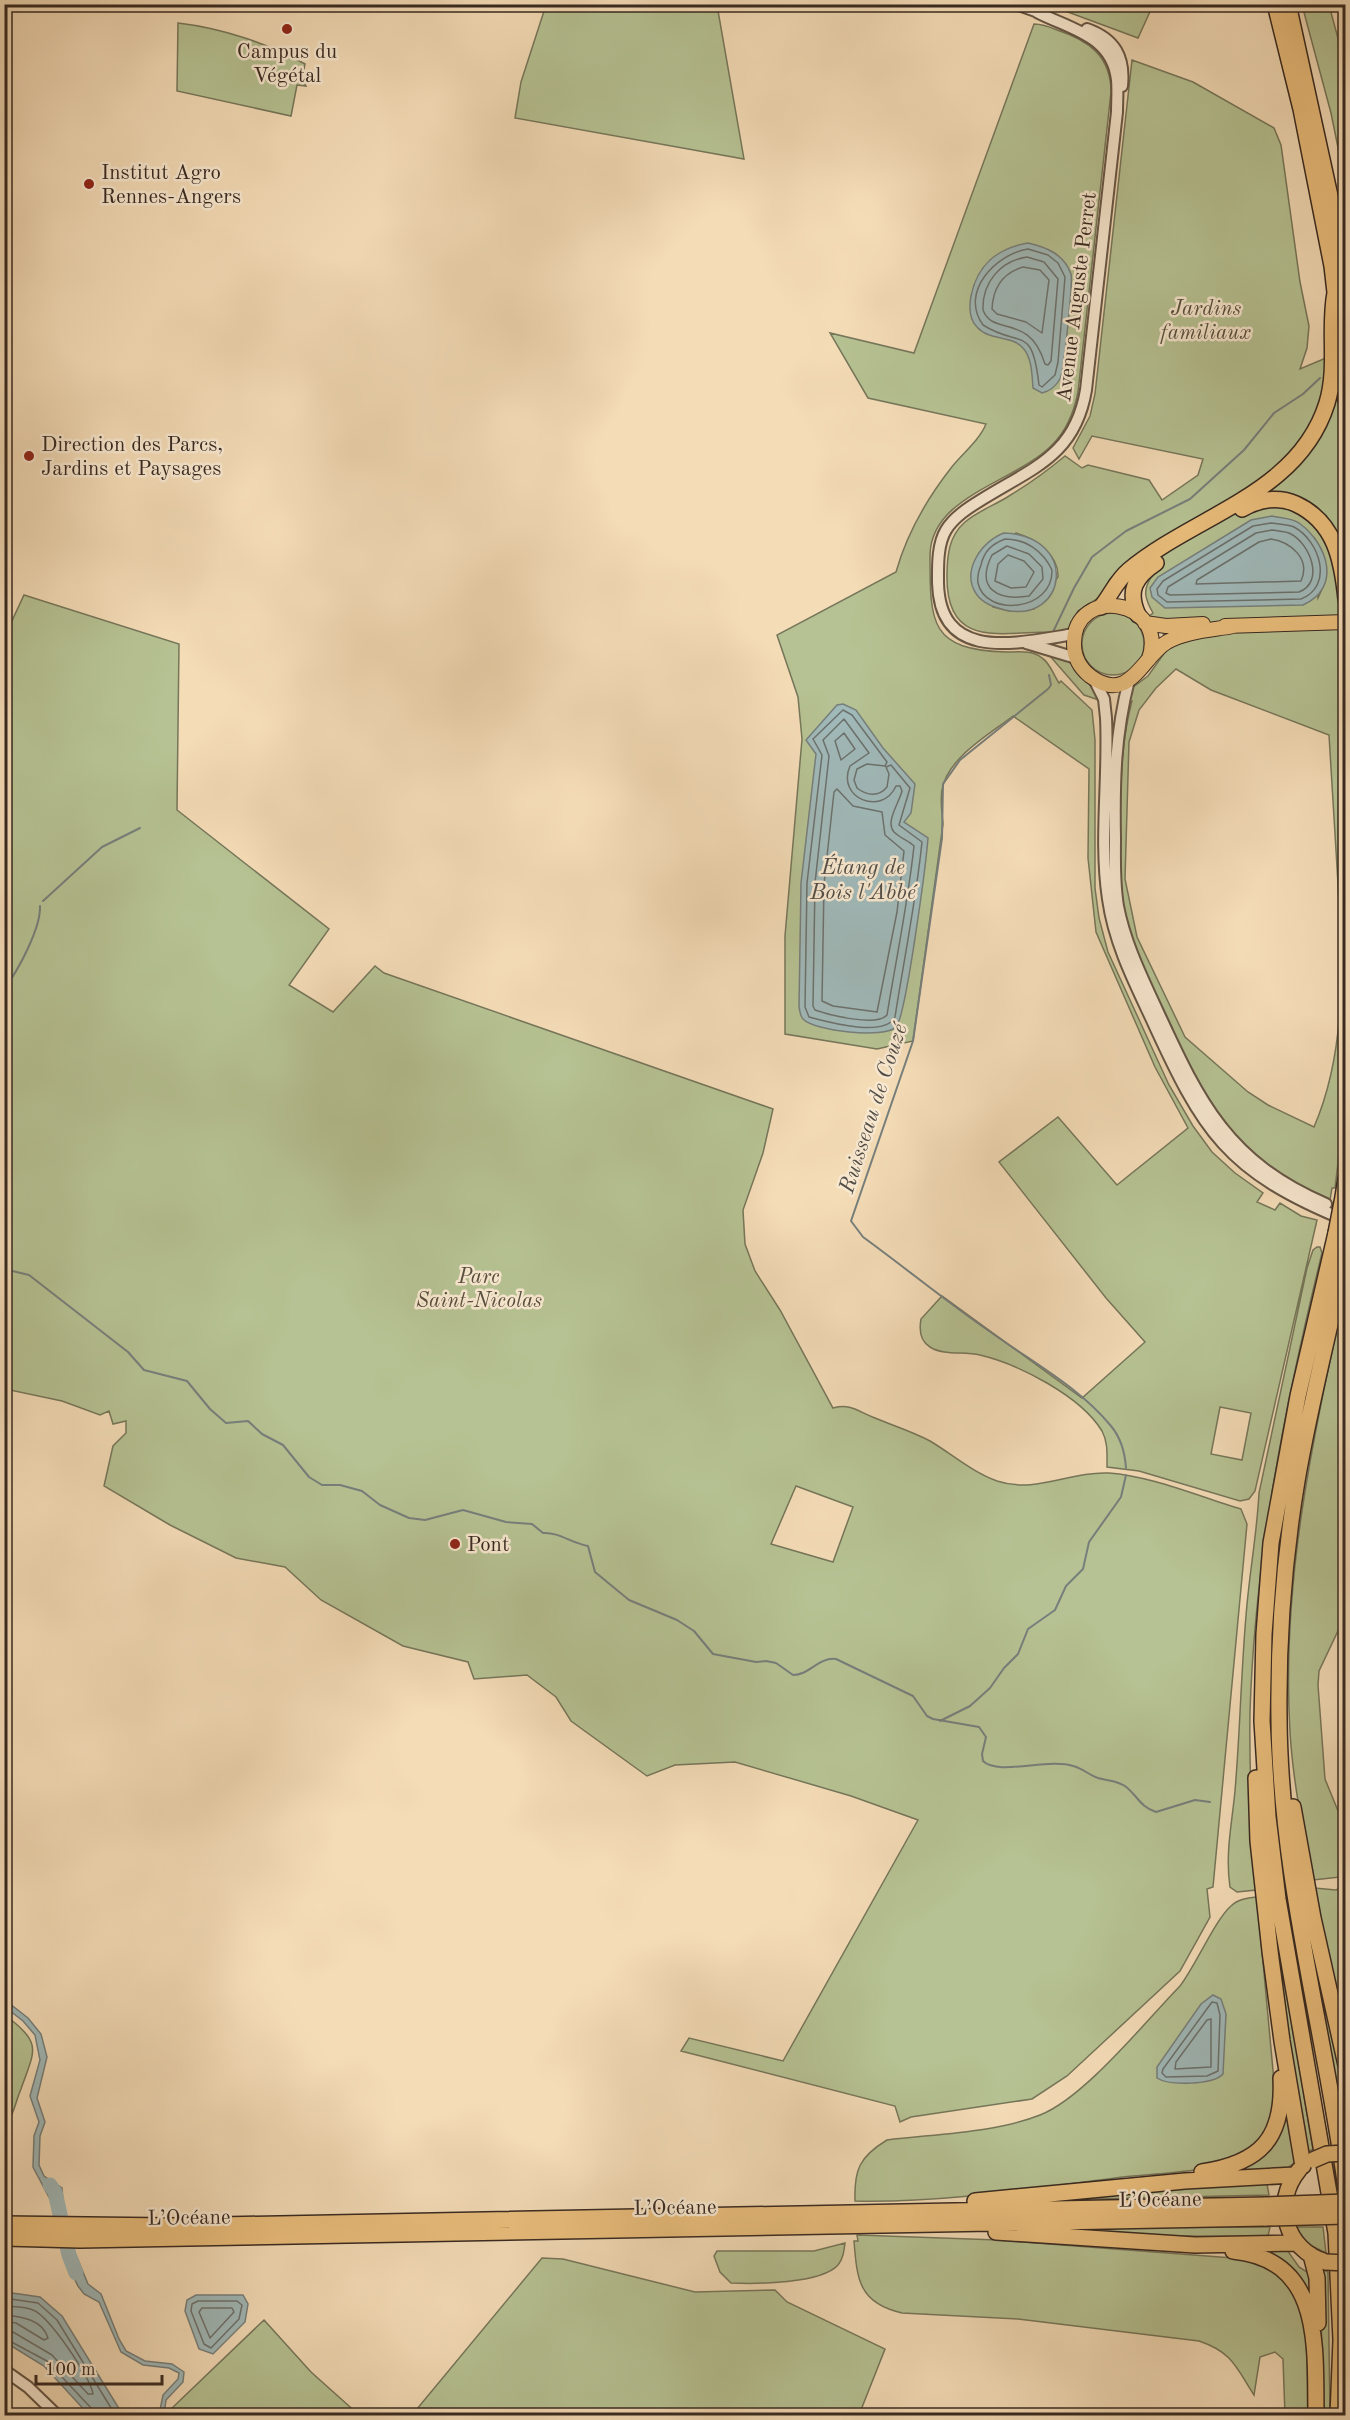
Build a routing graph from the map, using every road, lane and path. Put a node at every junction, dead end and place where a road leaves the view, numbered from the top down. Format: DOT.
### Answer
graph roads {
  1 [pos="1016,4"];
  2 [pos="1275,4"];
  3 [pos="1288,4"];
  4 [pos="1346,269"];
  5 [pos="1335,293"];
  6 [pos="1346,401"];
  7 [pos="1346,599"];
  8 [pos="1101,607"];
  9 [pos="1142,619"];
  10 [pos="1346,622"];
  11 [pos="1234,626"];
  12 [pos="1075,634"];
  13 [pos="1026,643"];
  14 [pos="1076,658"];
  15 [pos="1149,658"];
  16 [pos="1093,678"];
  17 [pos="1129,680"];
  18 [pos="1346,1178"];
  19 [pos="1346,1213"];
  20 [pos="1346,1220"];
  21 [pos="1346,1252"];
  22 [pos="1300,1888"];
  23 [pos="1270,1892"];
  24 [pos="1282,2041"];
  25 [pos="1346,2065"];
  26 [pos="1346,2153"];
  27 [pos="1304,2167"];
  28 [pos="1150,2184"];
  29 [pos="1340,2186"];
  30 [pos="1346,2202"];
  31 [pos="1266,2211"];
  32 [pos="1346,2216"];
  33 [pos="867,2217"];
  34 [pos="4,2224"];
  35 [pos="902,2225"];
  36 [pos="51,2232"];
  37 [pos="4,2238"];
  38 [pos="1296,2242"];
  39 [pos="1195,2244"];
  40 [pos="1311,2255"];
  41 [pos="1346,2263"];
  42 [pos="1315,2361"];
  43 [pos="4,2370"];
  44 [pos="58,2415"];
  45 [pos="1316,2415"];
  46 [pos="1338,2415"];
  1 -- 13 [label="street, Avenue Auguste Perret"];
  2 -- 5 [label="highway"];
  3 -- 4 [label="highway"];
  5 -- 6 [label="highway"];
  5 -- 8 [label="highway"];
  7 -- 9 [label="highway"];
  8 -- 9 [label="main road"];
  8 -- 12 [label="main road"];
  9 -- 11 [label="main road"];
  9 -- 15 [label="main road"];
  10 -- 11 [label="main road"];
  11 -- 15 [label="main road"];
  12 -- 13 [label="street, Avenue Auguste Perret"];
  12 -- 14 [label="main road"];
  13 -- 14 [label="street, Avenue Auguste Perret"];
  14 -- 16 [label="main road"];
  15 -- 17 [label="main road"];
  16 -- 17 [label="main road"];
  16 -- 20 [label="street"];
  17 -- 19 [label="street"];
  18 -- 23 [label="highway, bridge"];
  21 -- 22 [label="highway"];
  22 -- 25 [label="highway"];
  22 -- 29 [label="highway"];
  23 -- 24 [label="highway"];
  23 -- 29 [label="highway"];
  24 -- 27 [label="highway"];
  24 -- 28 [label="highway"];
  26 -- 27 [label="highway, bridge"];
  27 -- 28 [label="highway"];
  27 -- 38 [label="highway"];
  28 -- 33 [label="highway"];
  29 -- 46 [label="highway"];
  30 -- 31 [label="highway, L’Océane, bridge"];
  31 -- 32 [label="highway, L’Océane, bridge"];
  31 -- 33 [label="highway, L’Océane"];
  31 -- 35 [label="highway, L’Océane"];
  33 -- 35 [label="highway, L’Océane"];
  33 -- 36 [label="highway, L’Océane"];
  34 -- 36 [label="highway, L’Océane"];
  35 -- 39 [label="highway"];
  36 -- 37 [label="highway, L’Océane"];
  38 -- 39 [label="highway"];
  38 -- 40 [label="highway"];
  39 -- 42 [label="highway"];
  40 -- 41 [label="highway, bridge"];
  40 -- 42 [label="highway"];
  42 -- 45 [label="highway"];
  43 -- 44 [label="street"];
}
